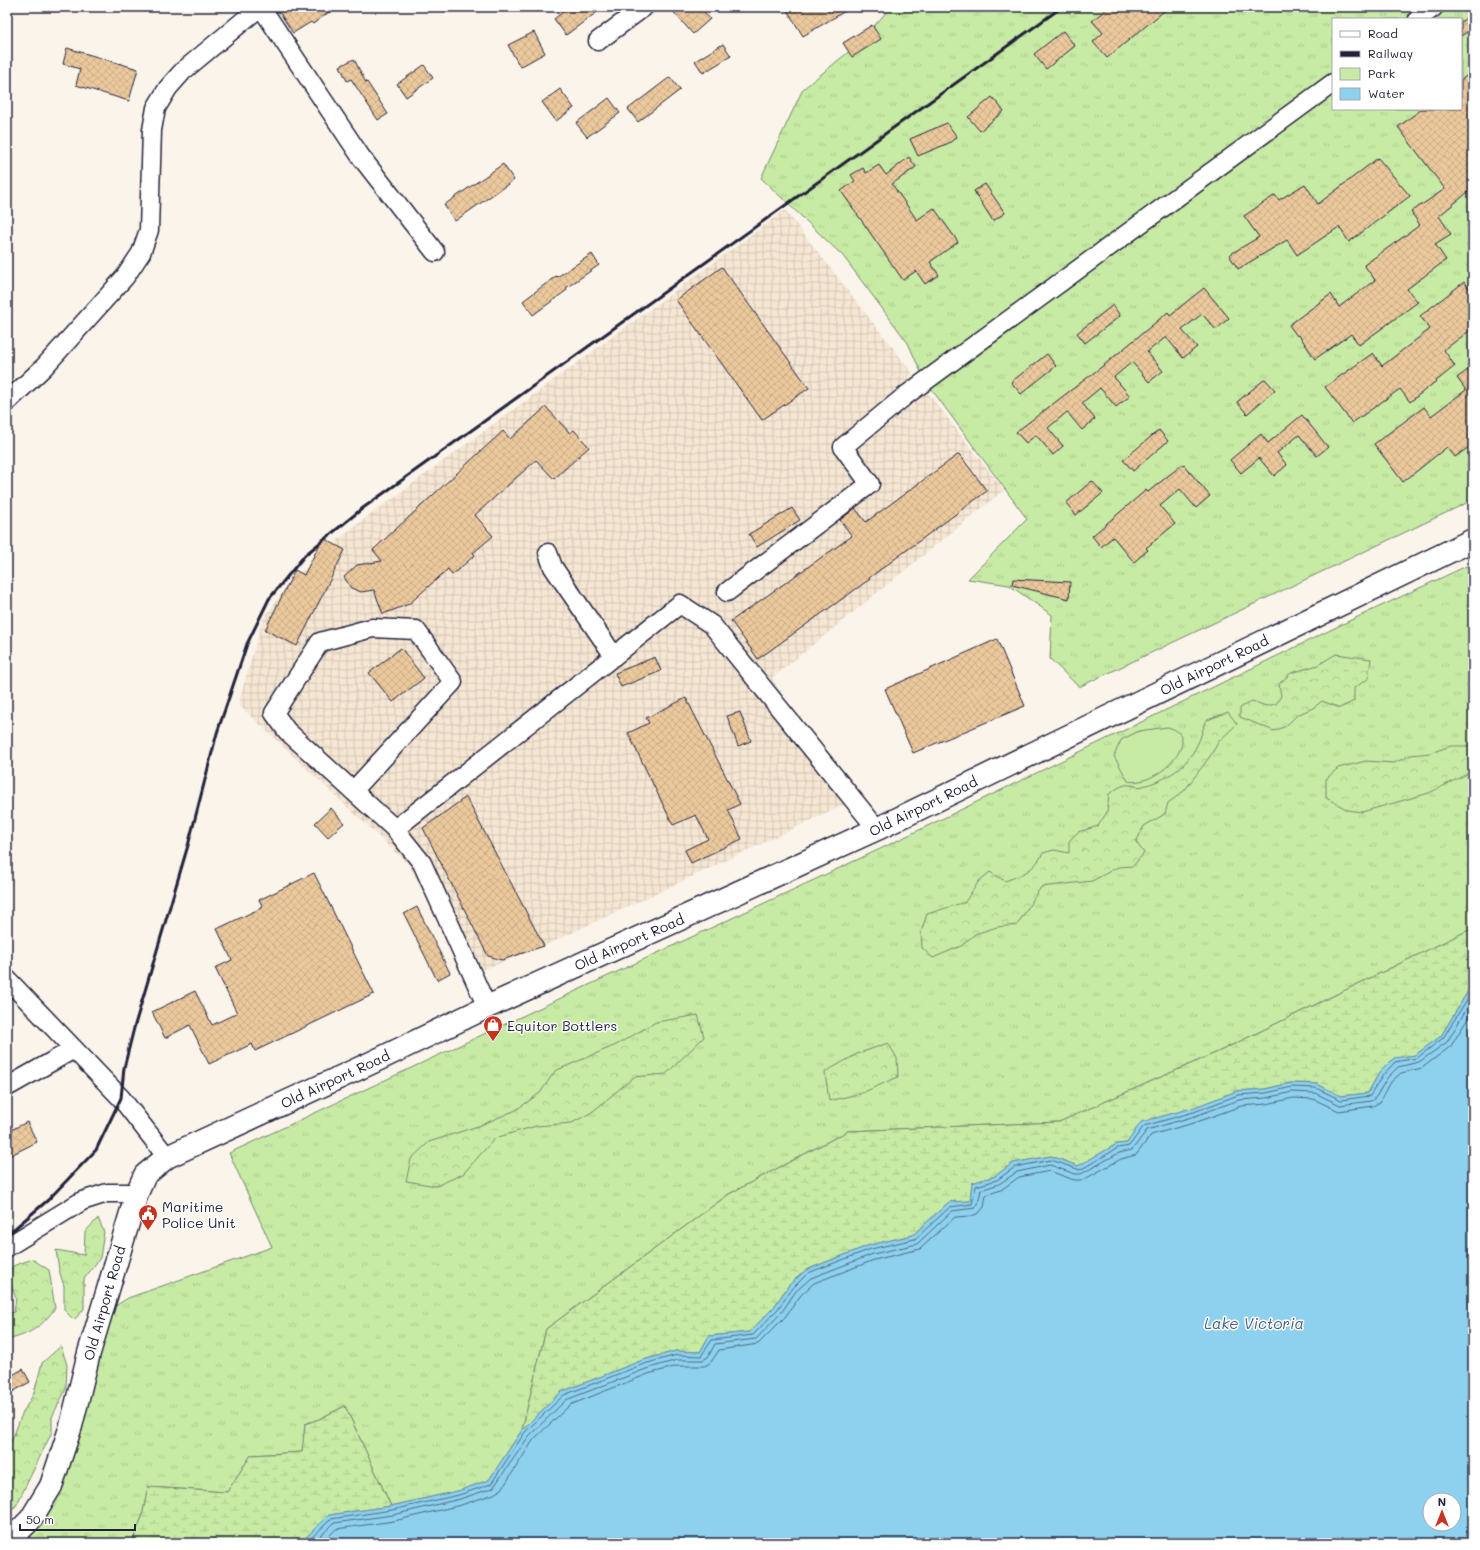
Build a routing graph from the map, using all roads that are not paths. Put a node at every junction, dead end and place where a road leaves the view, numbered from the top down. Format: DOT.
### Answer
graph roads {
  1 [pos="260,7"];
  2 [pos="644,7"];
  3 [pos="1434,7"];
  4 [pos="1419,18"];
  5 [pos="598,40"];
  6 [pos="1332,84"];
  7 [pos="435,252"];
  8 [pos="7,402"];
  9 [pos="1473,540"];
  10 [pos="548,553"];
  11 [pos="727,592"];
  12 [pos="614,656"];
  13 [pos="353,791"];
  14 [pos="395,829"];
  15 [pos="877,829"];
  16 [pos="7,979"];
  17 [pos="487,1006"];
  18 [pos="74,1049"];
  19 [pos="7,1087"];
  20 [pos="167,1157"];
  21 [pos="137,1193"];
  22 [pos="7,1247"];
  23 [pos="7,1543"];
  1 -- 7 [label="street"];
  1 -- 8 [label="street"];
  2 -- 5 [label="street"];
  3 -- 4 [label="street"];
  6 -- 11 [label="street"];
  9 -- 15 [label="main road, Old Airport Road"];
  10 -- 12 [label="street"];
  12 -- 14 [label="street"];
  12 -- 15 [label="street"];
  13 -- 13 [label="street"];
  13 -- 14 [label="street"];
  14 -- 17 [label="street"];
  15 -- 17 [label="main road, Old Airport Road"];
  16 -- 18 [label="street"];
  17 -- 20 [label="main road, Old Airport Road"];
  18 -- 19 [label="street"];
  18 -- 20 [label="street"];
  20 -- 21 [label="main road, Old Airport Road"];
  21 -- 22 [label="street"];
  21 -- 23 [label="main road, Old Airport Road"];
}
